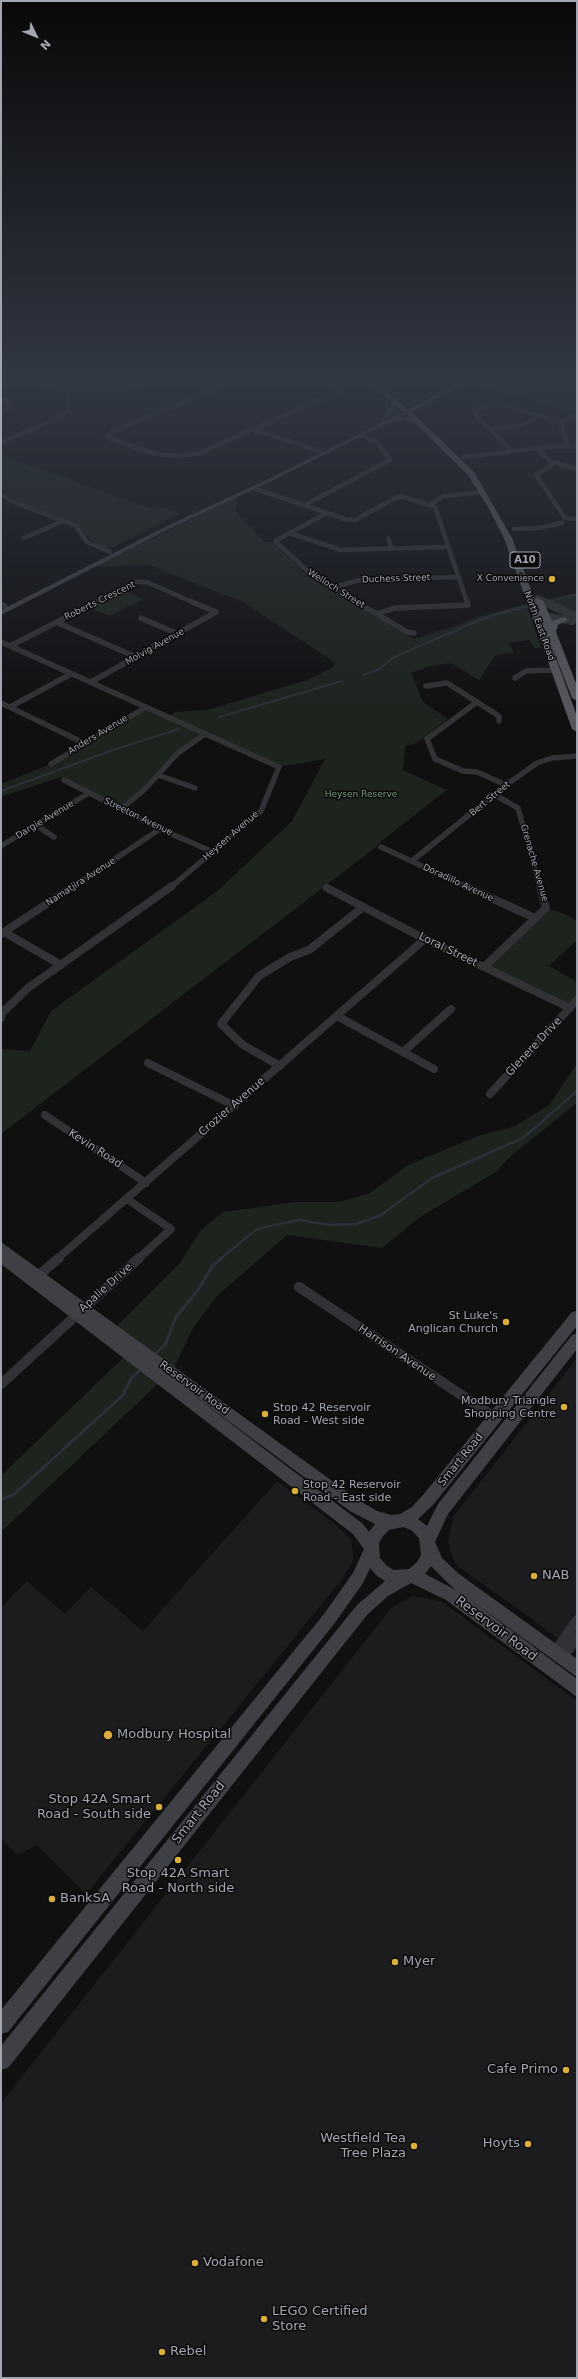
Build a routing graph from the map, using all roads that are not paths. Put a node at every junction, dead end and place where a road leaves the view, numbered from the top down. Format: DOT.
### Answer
graph roads {
  1 [pos="1,494"];
  2 [pos="234,494"];
  3 [pos="237,494"];
  4 [pos="272,494"];
  5 [pos="326,494"];
  6 [pos="463,494"];
  7 [pos="484,494"];
  8 [pos="548,494"];
  9 [pos="305,505"];
  10 [pos="429,505"];
  11 [pos="208,509"];
  12 [pos="192,511"];
  13 [pos="327,513"];
  14 [pos="577,519"];
  15 [pos="63,521"];
  16 [pos="562,523"];
  17 [pos="168,525"];
  18 [pos="502,525"];
  19 [pos="513,526"];
  20 [pos="289,533"];
  21 [pos="506,534"];
  22 [pos="24,538"];
  23 [pos="388,538"];
  24 [pos="449,547"];
  25 [pos="392,549"];
  26 [pos="113,553"];
  27 [pos="459,577"];
  28 [pos="334,587"];
  29 [pos="538,598"];
  30 [pos="467,606"];
  31 [pos="4,607"];
  32 [pos="472,608"];
  33 [pos="214,609"];
  34 [pos="532,609"];
  35 [pos="1,613"];
  36 [pos="377,614"];
  37 [pos="545,616"];
  38 [pos="577,617"];
  39 [pos="142,618"];
  40 [pos="564,620"];
  41 [pos="56,622"];
  42 [pos="577,622"];
  43 [pos="538,625"];
  44 [pos="414,633"];
  45 [pos="551,633"];
  46 [pos="178,634"];
  47 [pos="1,642"];
  48 [pos="10,646"];
  49 [pos="136,657"];
  50 [pos="555,670"];
  51 [pos="71,674"];
  52 [pos="515,678"];
  53 [pos="91,682"];
  54 [pos="426,686"];
  55 [pos="561,686"];
  56 [pos="576,693"];
  57 [pos="566,697"];
  58 [pos="477,702"];
  59 [pos="1,703"];
  60 [pos="146,707"];
  61 [pos="10,708"];
  62 [pos="499,722"];
  63 [pos="577,729"];
  64 [pos="205,734"];
  65 [pos="84,743"];
  66 [pos="577,756"];
  67 [pos="51,764"];
  68 [pos="158,775"];
  69 [pos="64,780"];
  70 [pos="506,785"];
  71 [pos="195,788"];
  72 [pos="89,793"];
  73 [pos="495,795"];
  74 [pos="121,808"];
  75 [pos="36,825"];
  76 [pos="160,829"];
  77 [pos="54,837"];
  78 [pos="1,846"];
  79 [pos="381,847"];
  80 [pos="213,852"];
  81 [pos="412,861"];
  82 [pos="327,888"];
  83 [pos="363,907"];
  84 [pos="535,918"];
  85 [pos="2,933"];
  86 [pos="425,939"];
  87 [pos="61,965"];
  88 [pos="484,967"];
  89 [pos="577,1000"];
  90 [pos="450,1008"];
  91 [pos="570,1008"];
  92 [pos="337,1016"];
  93 [pos="1,1018"];
  94 [pos="402,1052"];
  95 [pos="148,1063"];
  96 [pos="280,1066"];
  97 [pos="434,1069"];
  98 [pos="490,1094"];
  99 [pos="234,1106"];
  100 [pos="45,1115"];
  101 [pos="146,1183"];
  102 [pos="127,1199"];
  103 [pos="1,1247"];
  104 [pos="1,1257"];
  105 [pos="36,1278"];
  106 [pos="299,1287"];
  107 [pos="80,1311"];
  108 [pos="577,1316"];
  109 [pos="577,1339"];
  110 [pos="147,1361"];
  111 [pos="1,1384"];
  112 [pos="496,1418"];
  113 [pos="395,1521"];
  114 [pos="429,1544"];
  115 [pos="371,1548"];
  116 [pos="409,1576"];
  117 [pos="577,1620"];
  118 [pos="577,1637"];
  119 [pos="558,1656"];
  120 [pos="577,1669"];
  121 [pos="577,1689"];
  122 [pos="1,2025"];
  123 [pos="1,2062"];
  1 -- 15 [label="street"];
  2 -- 12 [label="main road"];
  3 -- 11 [label="main road"];
  4 -- 9 [label="street"];
  5 -- 9 [label="street"];
  6 -- 10 [label="street"];
  7 -- 18 [label="highway, North East Road / A10"];
  8 -- 14 [label="street"];
  9 -- 13 [label="street"];
  10 -- 13 [label="street"];
  10 -- 24 [label="street"];
  11 -- 12 [label="main road"];
  11 -- 17 [label="main road"];
  12 -- 17 [label="main road"];
  13 -- 20 [label="street, Welloch Street"];
  15 -- 22 [label="street"];
  15 -- 26 [label="street"];
  16 -- 19 [label="street"];
  17 -- 26 [label="main road"];
  18 -- 19 [label="highway"];
  18 -- 21 [label="highway, North East Road / A10"];
  19 -- 21 [label="highway"];
  19 -- 29 [label="highway, North East Road / A10"];
  20 -- 25 [label="street"];
  20 -- 28 [label="street, Welloch Street"];
  21 -- 34 [label="highway, North East Road / A10"];
  23 -- 25 [label="street"];
  24 -- 25 [label="street"];
  24 -- 27 [label="street"];
  26 -- 31 [label="main road"];
  27 -- 28 [label="street, Duchess Street"];
  27 -- 30 [label="street"];
  28 -- 36 [label="street, Welloch Street"];
  29 -- 37 [label="highway, North East Road / A10"];
  29 -- 38 [label="street"];
  30 -- 32 [label="street"];
  30 -- 36 [label="street"];
  31 -- 35 [label="main road"];
  33 -- 41 [label="street, Roberts Crescent"];
  33 -- 46 [label="street, Molvig Avenue"];
  34 -- 37 [label="highway"];
  34 -- 43 [label="highway, North East Road / A10"];
  36 -- 44 [label="street, Welloch Street"];
  37 -- 38 [label="street"];
  37 -- 40 [label="street"];
  37 -- 43 [label="highway"];
  37 -- 45 [label="highway, North East Road / A10"];
  39 -- 46 [label="street"];
  40 -- 42 [label="street"];
  40 -- 45 [label="highway"];
  41 -- 48 [label="street, Roberts Crescent"];
  41 -- 49 [label="street"];
  43 -- 50 [label="highway, North East Road / A10"];
  45 -- 56 [label="highway, North East Road / A10"];
  46 -- 49 [label="street, Molvig Avenue"];
  47 -- 48 [label="street, Heysen Avenue"];
  48 -- 51 [label="street, Heysen Avenue"];
  49 -- 53 [label="street, Molvig Avenue"];
  50 -- 52 [label="street"];
  50 -- 55 [label="highway, North East Road / A10"];
  51 -- 53 [label="street, Heysen Avenue"];
  51 -- 61 [label="street"];
  53 -- 60 [label="street, Heysen Avenue"];
  54 -- 58 [label="street"];
  55 -- 56 [label="highway"];
  55 -- 57 [label="highway, North East Road / A10"];
  56 -- 57 [label="highway"];
  57 -- 63 [label="highway, North East Road / A10"];
  58 -- 62 [label="street"];
  58 -- 70 [label="street"];
  59 -- 61 [label="street"];
  60 -- 64 [label="street, Heysen Avenue"];
  60 -- 65 [label="street, Anders Avenue"];
  61 -- 65 [label="street"];
  64 -- 68 [label="street"];
  64 -- 80 [label="street, Heysen Avenue"];
  65 -- 67 [label="street, Anders Avenue"];
  66 -- 70 [label="street, Bert Street"];
  68 -- 71 [label="street"];
  68 -- 74 [label="street"];
  69 -- 72 [label="street, Streeton Avenue"];
  70 -- 73 [label="street, Bert Street"];
  72 -- 74 [label="street, Streeton Avenue"];
  72 -- 75 [label="street, Dargie Avenue"];
  73 -- 81 [label="street, Bert Street"];
  73 -- 84 [label="street, Grenache Avenue"];
  74 -- 76 [label="street, Streeton Avenue"];
  75 -- 77 [label="street"];
  75 -- 78 [label="street, Dargie Avenue"];
  76 -- 80 [label="street, Streeton Avenue"];
  76 -- 85 [label="street, Namatjira Avenue"];
  79 -- 81 [label="street, Doradillo Avenue"];
  80 -- 87 [label="street, Heysen Avenue"];
  81 -- 84 [label="street, Doradillo Avenue"];
  82 -- 83 [label="street, Loral Street"];
  83 -- 86 [label="street, Loral Street"];
  83 -- 96 [label="street"];
  84 -- 88 [label="street, Grenache Avenue"];
  85 -- 87 [label="street"];
  86 -- 88 [label="street, Loral Street"];
  86 -- 92 [label="street, Crozier Avenue"];
  87 -- 93 [label="street, Heysen Avenue"];
  88 -- 91 [label="street, Loral Street"];
  89 -- 91 [label="street, Glenere Drive"];
  90 -- 94 [label="street"];
  91 -- 98 [label="street, Glenere Drive"];
  92 -- 94 [label="street"];
  92 -- 96 [label="street, Crozier Avenue"];
  94 -- 97 [label="street"];
  95 -- 99 [label="street"];
  96 -- 99 [label="street, Crozier Avenue"];
  99 -- 101 [label="street, Crozier Avenue"];
  100 -- 101 [label="street, Kevin Road"];
  101 -- 102 [label="street, Crozier Avenue"];
  102 -- 105 [label="street, Crozier Avenue"];
  102 -- 107 [label="street, Apalie Drive"];
  103 -- 105 [label="main road, Reservoir Road"];
  104 -- 105 [label="main road, Reservoir Road"];
  105 -- 107 [label="main road, Reservoir Road"];
  106 -- 112 [label="street, Harrison Avenue"];
  107 -- 110 [label="main road, Reservoir Road"];
  107 -- 111 [label="street, Apalie Drive"];
  108 -- 112 [label="main road, Smart Road"];
  109 -- 114 [label="main road, Smart Road"];
  110 -- 113 [label="main road, Reservoir Road"];
  110 -- 115 [label="main road, Reservoir Road"];
  112 -- 113 [label="main road, Smart Road"];
  113 -- 114 [label="main road"];
  113 -- 115 [label="main road"];
  114 -- 116 [label="main road"];
  114 -- 119 [label="main road, Reservoir Road"];
  115 -- 116 [label="main road"];
  115 -- 122 [label="main road, Smart Road"];
  116 -- 121 [label="main road, Reservoir Road"];
  116 -- 123 [label="main road, Smart Road"];
  117 -- 119 [label="street"];
  118 -- 119 [label="street"];
  119 -- 120 [label="main road, Reservoir Road"];
}
